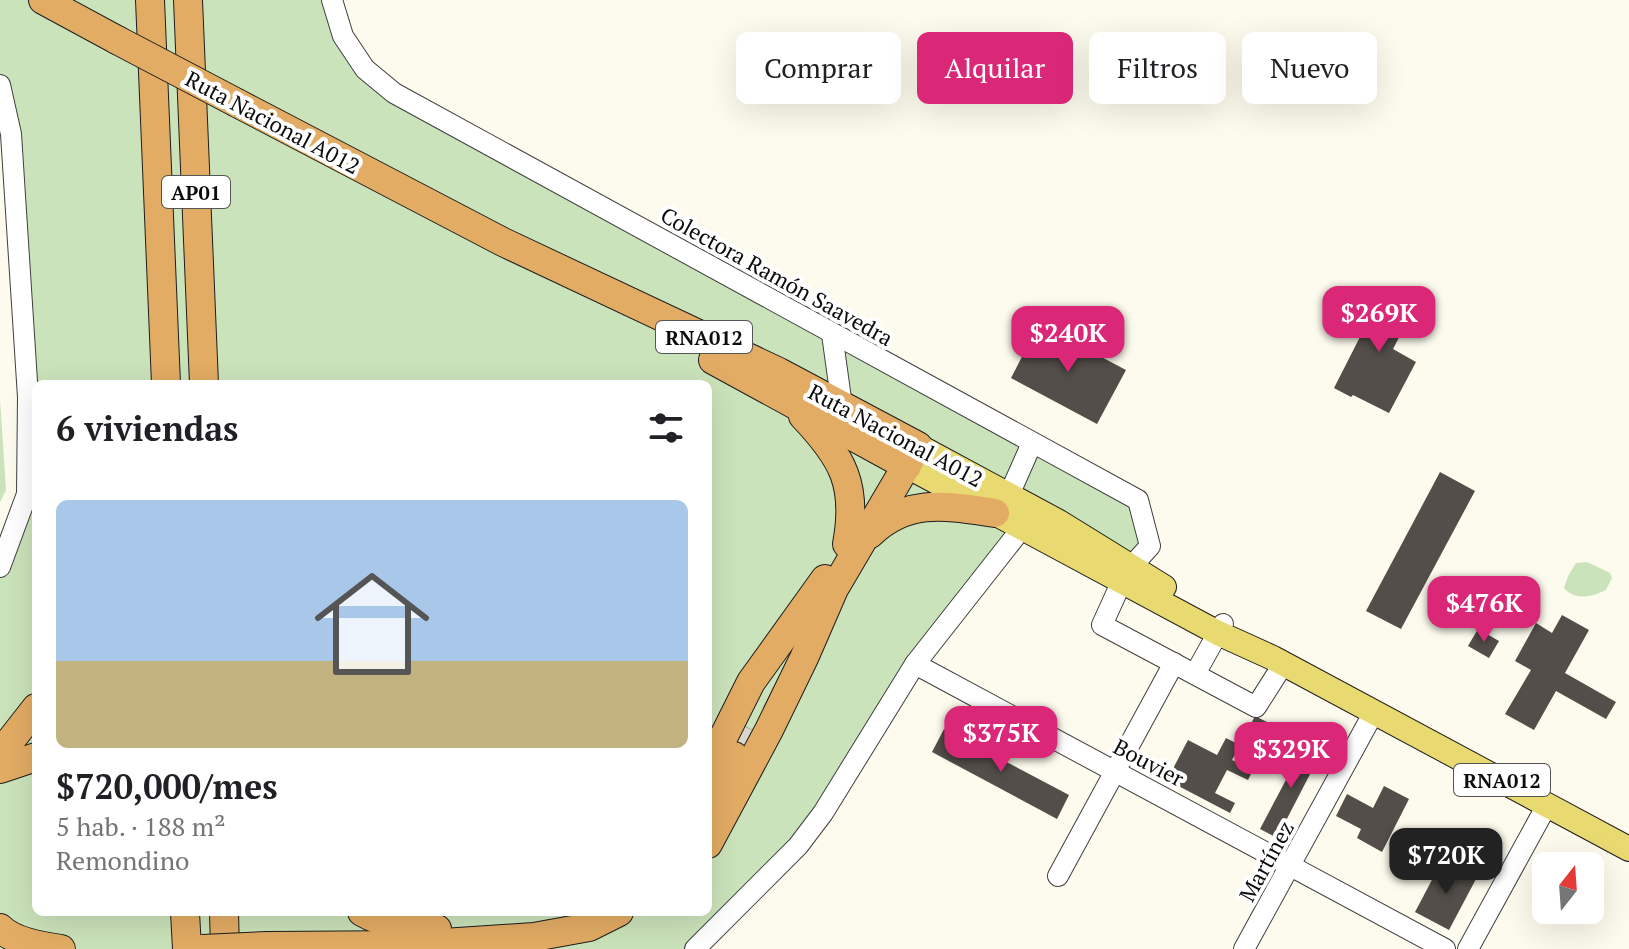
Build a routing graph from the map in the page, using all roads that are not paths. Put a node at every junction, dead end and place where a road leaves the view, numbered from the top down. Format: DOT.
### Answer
graph roads {
  1 [pos="43,0"];
  2 [pos="150,0"];
  3 [pos="188,0"];
  4 [pos="332,0"];
  5 [pos="0,85"];
  6 [pos="159,237"];
  7 [pos="503,242"];
  8 [pos="832,334"];
  9 [pos="150,380"];
  10 [pos="166,380"];
  11 [pos="204,380"];
  12 [pos="792,404"];
  13 [pos="842,406"];
  14 [pos="1032,443"];
  15 [pos="904,451"];
  16 [pos="1002,504"];
  17 [pos="1022,528"];
  18 [pos="854,543"];
  19 [pos="0,567"];
  20 [pos="1126,574"];
  21 [pos="794,623"];
  22 [pos="1221,629"];
  23 [pos="804,658"];
  24 [pos="1279,660"];
  25 [pos="1174,663"];
  26 [pos="915,664"];
  27 [pos="1195,674"];
  28 [pos="1374,712"];
  29 [pos="32,713"];
  30 [pos="743,738"];
  31 [pos="0,754"];
  32 [pos="32,758"];
  33 [pos="712,760"];
  34 [pos="0,769"];
  35 [pos="1115,772"];
  36 [pos="712,780"];
  37 [pos="712,793"];
  38 [pos="1547,805"];
  39 [pos="712,828"];
  40 [pos="712,837"];
  41 [pos="1629,849"];
  42 [pos="1291,865"];
  43 [pos="1058,876"];
  44 [pos="185,916"];
  45 [pos="224,916"];
  46 [pos="368,916"];
  47 [pos="610,916"];
  48 [pos="0,928"];
  49 [pos="534,937"];
  50 [pos="61,949"];
  51 [pos="187,949"];
  52 [pos="202,949"];
  53 [pos="225,949"];
  54 [pos="507,949"];
  55 [pos="695,949"];
  56 [pos="1244,949"];
  57 [pos="1445,949"];
  58 [pos="1468,949"];
  1 -- 7 [label="highway, Ruta Nacional A012 / RNA012, bridge"];
  2 -- 6 [label="highway, AP01"];
  3 -- 11 [label="highway, AP01"];
  4 -- 8 [label="street, Colectora Ramón Saavedra"];
  5 -- 19 [label="street"];
  6 -- 9 [label="highway"];
  6 -- 10 [label="highway, AP01"];
  7 -- 12 [label="highway, Ruta Nacional A012 / RNA012"];
  7 -- 13 [label="highway, Ruta Nacional A012 / RNA012"];
  8 -- 13 [label="street"];
  8 -- 14 [label="street, Colectora Ramón Saavedra"];
  12 -- 15 [label="highway, Ruta Nacional A012 / RNA012"];
  12 -- 18 [label="highway, RNA012"];
  13 -- 15 [label="highway, Ruta Nacional A012 / RNA012"];
  14 -- 16 [label="street"];
  14 -- 20 [label="street, Colectora Ramón Saavedra"];
  15 -- 16 [label="main road, Ruta Nacional A012 / RNA012"];
  15 -- 18 [label="highway"];
  16 -- 17 [label="main road, Ruta Nacional A012 / RNA012"];
  16 -- 18 [label="highway"];
  16 -- 20 [label="main road, Ruta Nacional A012 / RNA012"];
  17 -- 20 [label="main road, Ruta Nacional A012 / RNA012"];
  17 -- 26 [label="street"];
  18 -- 21 [label="highway"];
  18 -- 23 [label="highway"];
  20 -- 22 [label="main road, Ruta Nacional A012 / RNA012"];
  20 -- 25 [label="street"];
  21 -- 30 [label="highway"];
  21 -- 33 [label="highway"];
  22 -- 24 [label="main road, Ruta Nacional A012 / RNA012"];
  22 -- 27 [label="street"];
  23 -- 30 [label="highway"];
  23 -- 40 [label="highway"];
  24 -- 27 [label="street"];
  24 -- 28 [label="main road, Ruta Nacional A012 / RNA012"];
  25 -- 27 [label="street"];
  25 -- 35 [label="street"];
  26 -- 35 [label="street, Bouvier"];
  26 -- 55 [label="street"];
  28 -- 38 [label="main road, Ruta Nacional A012 / RNA012"];
  28 -- 42 [label="street, Martínez"];
  29 -- 31 [label="highway"];
  30 -- 36 [label="highway"];
  30 -- 37 [label="highway"];
  30 -- 39 [label="highway"];
  32 -- 34 [label="highway"];
  35 -- 42 [label="street, Bouvier"];
  35 -- 43 [label="street"];
  38 -- 41 [label="main road, Ruta Nacional A012 / RNA012"];
  38 -- 58 [label="street"];
  42 -- 56 [label="street, Martínez"];
  42 -- 57 [label="street, Bouvier"];
  44 -- 51 [label="highway"];
  45 -- 53 [label="highway"];
  46 -- 49 [label="highway"];
  47 -- 49 [label="highway"];
  48 -- 50 [label="highway"];
  49 -- 52 [label="highway, bridge"];
  49 -- 54 [label="highway"];
}
